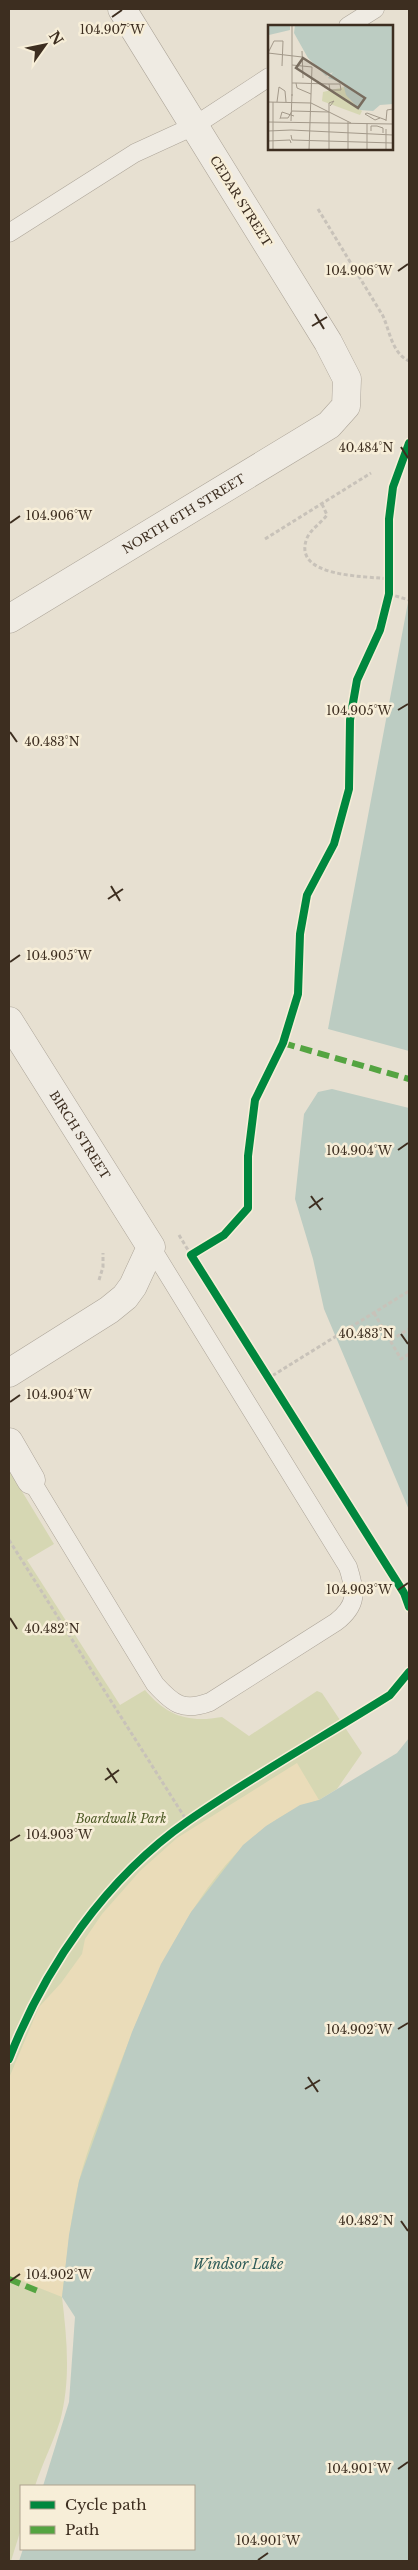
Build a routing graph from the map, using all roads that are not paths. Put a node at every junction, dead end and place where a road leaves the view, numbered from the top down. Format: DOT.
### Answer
graph roads {
  1 [pos="122,9"];
  2 [pos="375,9"];
  3 [pos="350,25"];
  4 [pos="268,78"];
  5 [pos="194,126"];
  6 [pos="9,233"];
  7 [pos="346,397"];
  8 [pos="9,619"];
  9 [pos="9,1021"];
  10 [pos="151,1247"];
  11 [pos="9,1373"];
  12 [pos="9,1442"];
  13 [pos="31,1480"];
  1 -- 5 [label="street, CEDAR STREET"];
  2 -- 3 [label="lane"];
  4 -- 5 [label="lane"];
  5 -- 6 [label="lane"];
  5 -- 7 [label="street, CEDAR STREET"];
  7 -- 8 [label="street, NORTH 6TH STREET"];
  9 -- 10 [label="street, BIRCH STREET"];
  10 -- 11 [label="street"];
  10 -- 13 [label="lane"];
  12 -- 13 [label="street"];
}
